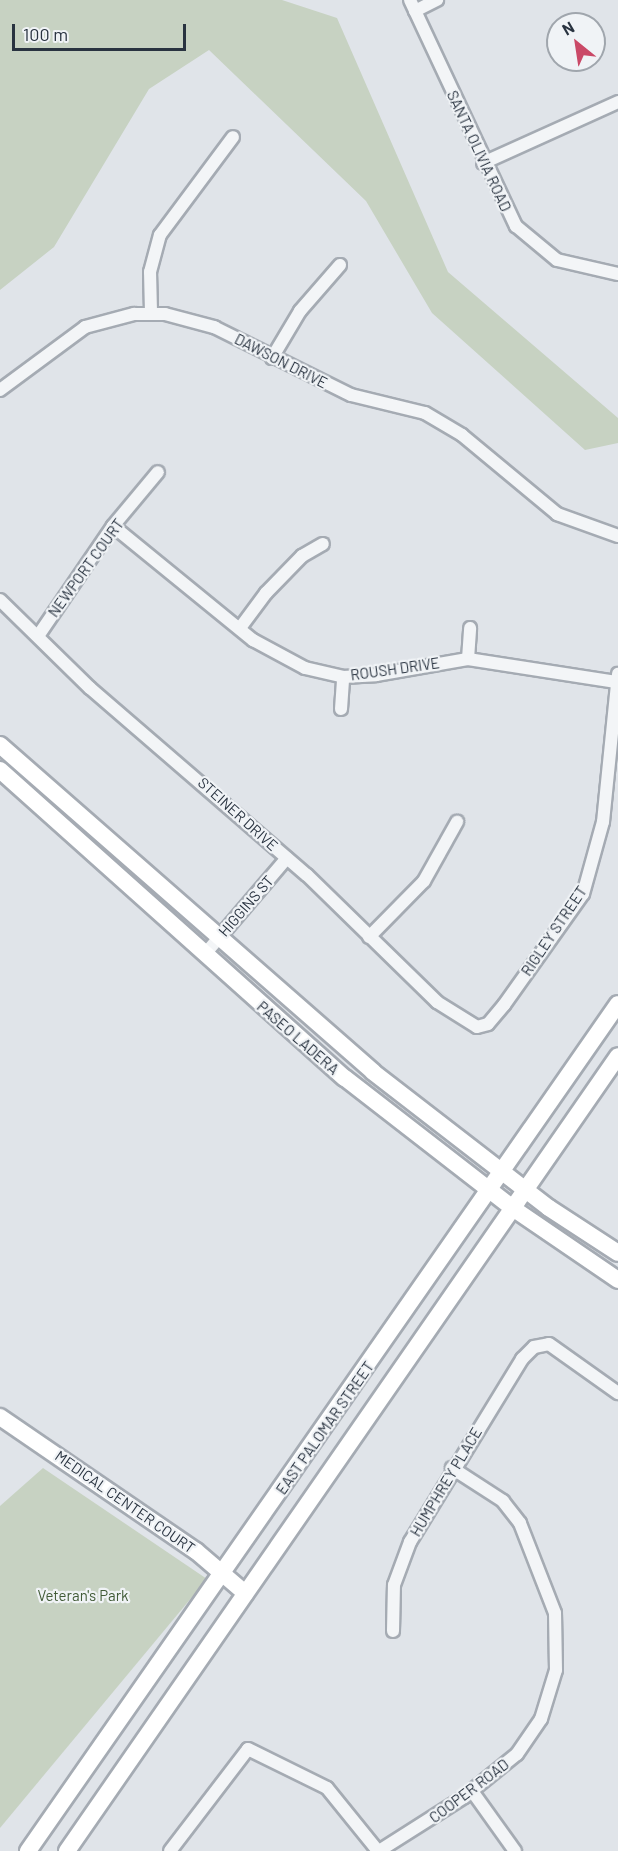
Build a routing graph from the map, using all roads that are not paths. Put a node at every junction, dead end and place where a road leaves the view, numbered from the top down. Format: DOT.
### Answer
graph roads {
  1 [pos="437,0"];
  2 [pos="413,5"];
  3 [pos="618,102"];
  4 [pos="233,137"];
  5 [pos="483,163"];
  6 [pos="340,265"];
  7 [pos="618,274"];
  8 [pos="151,312"];
  9 [pos="272,358"];
  10 [pos="0,390"];
  11 [pos="158,472"];
  12 [pos="113,526"];
  13 [pos="618,536"];
  14 [pos="323,544"];
  15 [pos="0,600"];
  16 [pos="240,628"];
  17 [pos="470,628"];
  18 [pos="38,636"];
  19 [pos="468,659"];
  20 [pos="342,677"];
  21 [pos="617,678"];
  22 [pos="341,709"];
  23 [pos="0,745"];
  24 [pos="0,770"];
  25 [pos="614,774"];
  26 [pos="457,822"];
  27 [pos="287,858"];
  28 [pos="219,936"];
  29 [pos="369,938"];
  30 [pos="205,954"];
  31 [pos="618,1004"];
  32 [pos="477,1027"];
  33 [pos="618,1056"];
  34 [pos="504,1170"];
  35 [pos="491,1189"];
  36 [pos="526,1191"];
  37 [pos="514,1209"];
  38 [pos="618,1253"];
  39 [pos="618,1280"];
  40 [pos="618,1393"];
  41 [pos="0,1417"];
  42 [pos="452,1468"];
  43 [pos="224,1574"];
  44 [pos="245,1593"];
  45 [pos="393,1631"];
  46 [pos="472,1791"];
  47 [pos="28,1851"];
  48 [pos="67,1851"];
  49 [pos="170,1851"];
  50 [pos="378,1851"];
  51 [pos="515,1851"];
  1 -- 2 [label="street"];
  2 -- 5 [label="street, SANTA OLIVIA ROAD"];
  3 -- 5 [label="street"];
  4 -- 8 [label="street"];
  5 -- 7 [label="street, SANTA OLIVIA ROAD"];
  6 -- 9 [label="street"];
  8 -- 9 [label="street, DAWSON DRIVE"];
  8 -- 10 [label="street, DAWSON DRIVE"];
  9 -- 13 [label="street, DAWSON DRIVE"];
  11 -- 12 [label="street, NEWPORT COURT"];
  12 -- 16 [label="street, ROUSH DRIVE"];
  12 -- 18 [label="street, NEWPORT COURT"];
  14 -- 16 [label="street"];
  15 -- 18 [label="street, STEINER DRIVE"];
  16 -- 20 [label="street, ROUSH DRIVE"];
  17 -- 19 [label="street"];
  18 -- 27 [label="street, STEINER DRIVE"];
  19 -- 20 [label="street, ROUSH DRIVE"];
  19 -- 21 [label="street, ROUSH DRIVE"];
  20 -- 22 [label="street"];
  21 -- 25 [label="street, RIGLEY STREET"];
  23 -- 28 [label="main road, PASEO LADERA"];
  24 -- 30 [label="main road, PASEO LADERA"];
  25 -- 32 [label="street, RIGLEY STREET"];
  26 -- 29 [label="street"];
  27 -- 28 [label="street, HIGGINS ST"];
  27 -- 29 [label="street, STEINER DRIVE"];
  28 -- 30 [label="street, HIGGINS ST"];
  28 -- 34 [label="main road, PASEO LADERA"];
  29 -- 32 [label="street, STEINER DRIVE"];
  30 -- 35 [label="main road, PASEO LADERA"];
  31 -- 34 [label="main road, EAST PALOMAR STREET"];
  33 -- 36 [label="main road, EAST PALOMAR STREET"];
  34 -- 35 [label="main road, EAST PALOMAR STREET"];
  34 -- 36 [label="main road, PASEO LADERA"];
  35 -- 37 [label="main road, PASEO LADERA"];
  35 -- 43 [label="main road, EAST PALOMAR STREET"];
  36 -- 37 [label="main road, EAST PALOMAR STREET"];
  36 -- 38 [label="main road, PASEO LADERA"];
  37 -- 39 [label="main road, PASEO LADERA"];
  37 -- 44 [label="main road, EAST PALOMAR STREET"];
  40 -- 42 [label="street, HUMPHREY PLACE"];
  41 -- 43 [label="main road, MEDICAL CENTER COURT"];
  42 -- 45 [label="street, HUMPHREY PLACE"];
  42 -- 46 [label="street, COOPER ROAD"];
  43 -- 44 [label="main road, MEDICAL CENTER COURT"];
  43 -- 47 [label="main road, EAST PALOMAR STREET"];
  44 -- 48 [label="main road, EAST PALOMAR STREET"];
  46 -- 50 [label="street, COOPER ROAD"];
  46 -- 51 [label="street"];
  49 -- 50 [label="street"];
}
